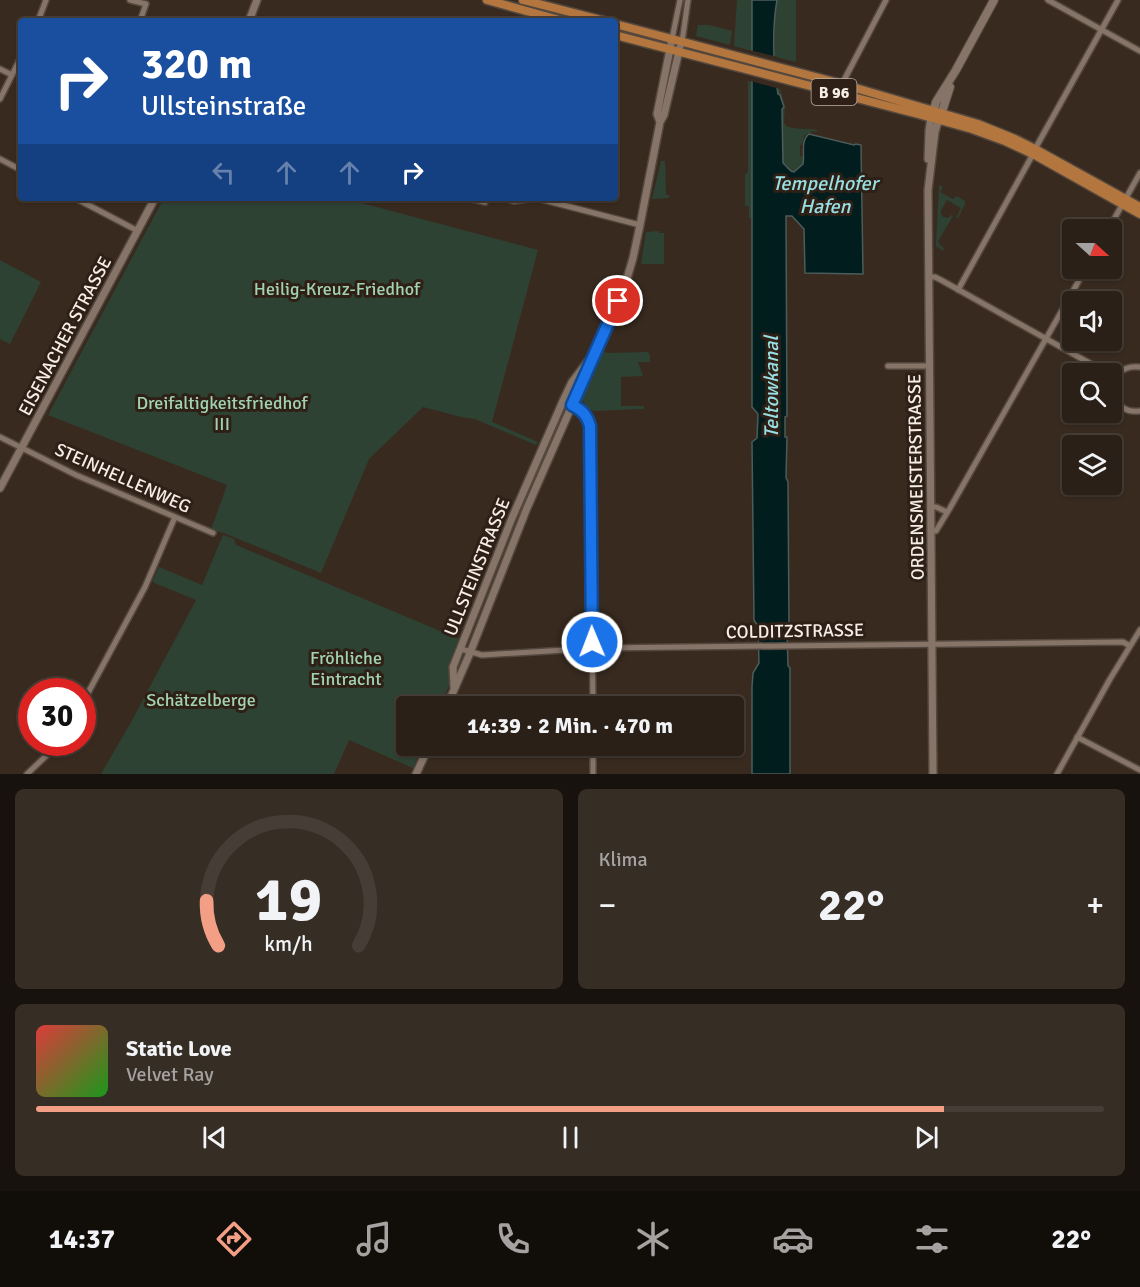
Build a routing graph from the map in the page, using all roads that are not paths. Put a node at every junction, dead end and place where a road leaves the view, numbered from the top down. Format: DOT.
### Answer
graph roads {
  1 [pos="46,0"];
  2 [pos="130,0"];
  3 [pos="257,0"];
  4 [pos="487,0"];
  5 [pos="523,0"];
  6 [pos="680,0"];
  7 [pos="688,0"];
  8 [pos="886,0"];
  9 [pos="994,0"];
  10 [pos="1048,0"];
  11 [pos="1118,0"];
  12 [pos="39,18"];
  13 [pos="141,18"];
  14 [pos="250,18"];
  15 [pos="552,18"];
  16 [pos="593,18"];
  17 [pos="618,25"];
  18 [pos="1101,29"];
  19 [pos="618,36"];
  20 [pos="672,39"];
  21 [pos="682,42"];
  22 [pos="674,50"];
  23 [pos="1140,51"];
  24 [pos="18,63"];
  25 [pos="0,69"];
  26 [pos="12,75"];
  27 [pos="842,84"];
  28 [pos="0,99"];
  29 [pos="936,115"];
  30 [pos="1034,152"];
  31 [pos="0,159"];
  32 [pos="18,168"];
  33 [pos="1140,173"];
  34 [pos="81,201"];
  35 [pos="153,201"];
  36 [pos="548,201"];
  37 [pos="1124,201"];
  38 [pos="1140,207"];
  39 [pos="1140,214"];
  40 [pos="1114,219"];
  41 [pos="640,225"];
  42 [pos="138,231"];
  43 [pos="929,277"];
  44 [pos="1080,279"];
  45 [pos="958,290"];
  46 [pos="1046,339"];
  47 [pos="594,355"];
  48 [pos="1090,363"];
  49 [pos="888,366"];
  50 [pos="930,366"];
  51 [pos="1140,367"];
  52 [pos="1122,371"];
  53 [pos="563,401"];
  54 [pos="572,405"];
  55 [pos="1122,406"];
  56 [pos="1140,411"];
  57 [pos="0,437"];
  58 [pos="22,447"];
  59 [pos="538,457"];
  60 [pos="547,461"];
  61 [pos="0,488"];
  62 [pos="932,507"];
  63 [pos="947,512"];
  64 [pos="175,517"];
  65 [pos="932,531"];
  66 [pos="213,533"];
  67 [pos="470,626"];
  68 [pos="480,629"];
  69 [pos="1140,630"];
  70 [pos="933,644"];
  71 [pos="1130,646"];
  72 [pos="592,648"];
  73 [pos="461,650"];
  74 [pos="470,653"];
  75 [pos="96,678"];
  76 [pos="454,689"];
  77 [pos="451,696"];
  78 [pos="592,696"];
  79 [pos="1077,737"];
  80 [pos="44,756"];
  81 [pos="424,756"];
  82 [pos="593,756"];
  83 [pos="1140,770"];
  84 [pos="27,774"];
  85 [pos="416,774"];
  86 [pos="593,774"];
  87 [pos="933,774"];
  88 [pos="1057,774"];
  1 -- 12 [label="street"];
  2 -- 13 [label="street"];
  3 -- 14 [label="street"];
  4 -- 15 [label="main road"];
  5 -- 16 [label="main road"];
  6 -- 20 [label="street, ULLSTEINSTRASSE"];
  7 -- 21 [label="street, ULLSTEINSTRASSE"];
  8 -- 27 [label="street"];
  9 -- 29 [label="main road"];
  10 -- 18 [label="street"];
  11 -- 18 [label="street"];
  17 -- 20 [label="main road, B 96"];
  18 -- 23 [label="street"];
  18 -- 30 [label="street"];
  19 -- 22 [label="main road, B 96"];
  20 -- 21 [label="main road, B 96"];
  20 -- 22 [label="street, ULLSTEINSTRASSE"];
  21 -- 22 [label="street, ULLSTEINSTRASSE"];
  21 -- 27 [label="main road, B 96"];
  22 -- 29 [label="main road, B 96"];
  22 -- 41 [label="street, ULLSTEINSTRASSE"];
  24 -- 26 [label="street"];
  25 -- 26 [label="street"];
  26 -- 28 [label="street"];
  27 -- 29 [label="main road, B 96"];
  29 -- 30 [label="main road, B 96"];
  29 -- 43 [label="street, ORDENSMEISTERSTRASSE"];
  30 -- 37 [label="main road, B 96"];
  30 -- 45 [label="street"];
  31 -- 32 [label="street"];
  33 -- 37 [label="street"];
  34 -- 42 [label="street"];
  35 -- 42 [label="street, EISENACHER STRASSE"];
  36 -- 41 [label="street"];
  37 -- 38 [label="main road, B 96"];
  37 -- 39 [label="main road, B 96"];
  37 -- 40 [label="street"];
  41 -- 47 [label="street, ULLSTEINSTRASSE"];
  42 -- 58 [label="street, EISENACHER STRASSE"];
  43 -- 45 [label="street"];
  43 -- 50 [label="street, ORDENSMEISTERSTRASSE"];
  44 -- 46 [label="street"];
  45 -- 46 [label="street"];
  46 -- 48 [label="street"];
  46 -- 63 [label="street"];
  47 -- 53 [label="street, ULLSTEINSTRASSE"];
  47 -- 54 [label="street, ULLSTEINSTRASSE"];
  49 -- 50 [label="street"];
  50 -- 62 [label="street, ORDENSMEISTERSTRASSE"];
  51 -- 52 [label="street"];
  53 -- 54 [label="street"];
  53 -- 59 [label="street, ULLSTEINSTRASSE"];
  54 -- 60 [label="street, ULLSTEINSTRASSE"];
  54 -- 72 [label="street"];
  55 -- 56 [label="street"];
  57 -- 58 [label="street, STEINHELLENWEG"];
  58 -- 61 [label="street, EISENACHER STRASSE"];
  58 -- 64 [label="street, STEINHELLENWEG"];
  59 -- 60 [label="street"];
  59 -- 67 [label="street, ULLSTEINSTRASSE"];
  60 -- 68 [label="street, ULLSTEINSTRASSE"];
  62 -- 63 [label="street"];
  62 -- 65 [label="street, ORDENSMEISTERSTRASSE"];
  63 -- 65 [label="street"];
  64 -- 66 [label="street, STEINHELLENWEG"];
  64 -- 75 [label="street"];
  65 -- 70 [label="street, ORDENSMEISTERSTRASSE"];
  67 -- 68 [label="street"];
  67 -- 73 [label="street, ULLSTEINSTRASSE"];
  68 -- 74 [label="street, ULLSTEINSTRASSE"];
  69 -- 71 [label="street"];
  70 -- 71 [label="street, COLDITZSTRASSE"];
  70 -- 72 [label="street, COLDITZSTRASSE"];
  70 -- 87 [label="street, ORDENSMEISTERSTRASSE"];
  71 -- 79 [label="street"];
  72 -- 74 [label="street, COLDITZSTRASSE"];
  72 -- 78 [label="street"];
  73 -- 74 [label="street, COLDITZSTRASSE"];
  73 -- 76 [label="street, ULLSTEINSTRASSE"];
  74 -- 76 [label="street, ULLSTEINSTRASSE"];
  76 -- 77 [label="street, ULLSTEINSTRASSE"];
  79 -- 83 [label="street"];
  79 -- 88 [label="street"];
  80 -- 84 [label="street"];
  81 -- 85 [label="street"];
  82 -- 86 [label="street"];
}
